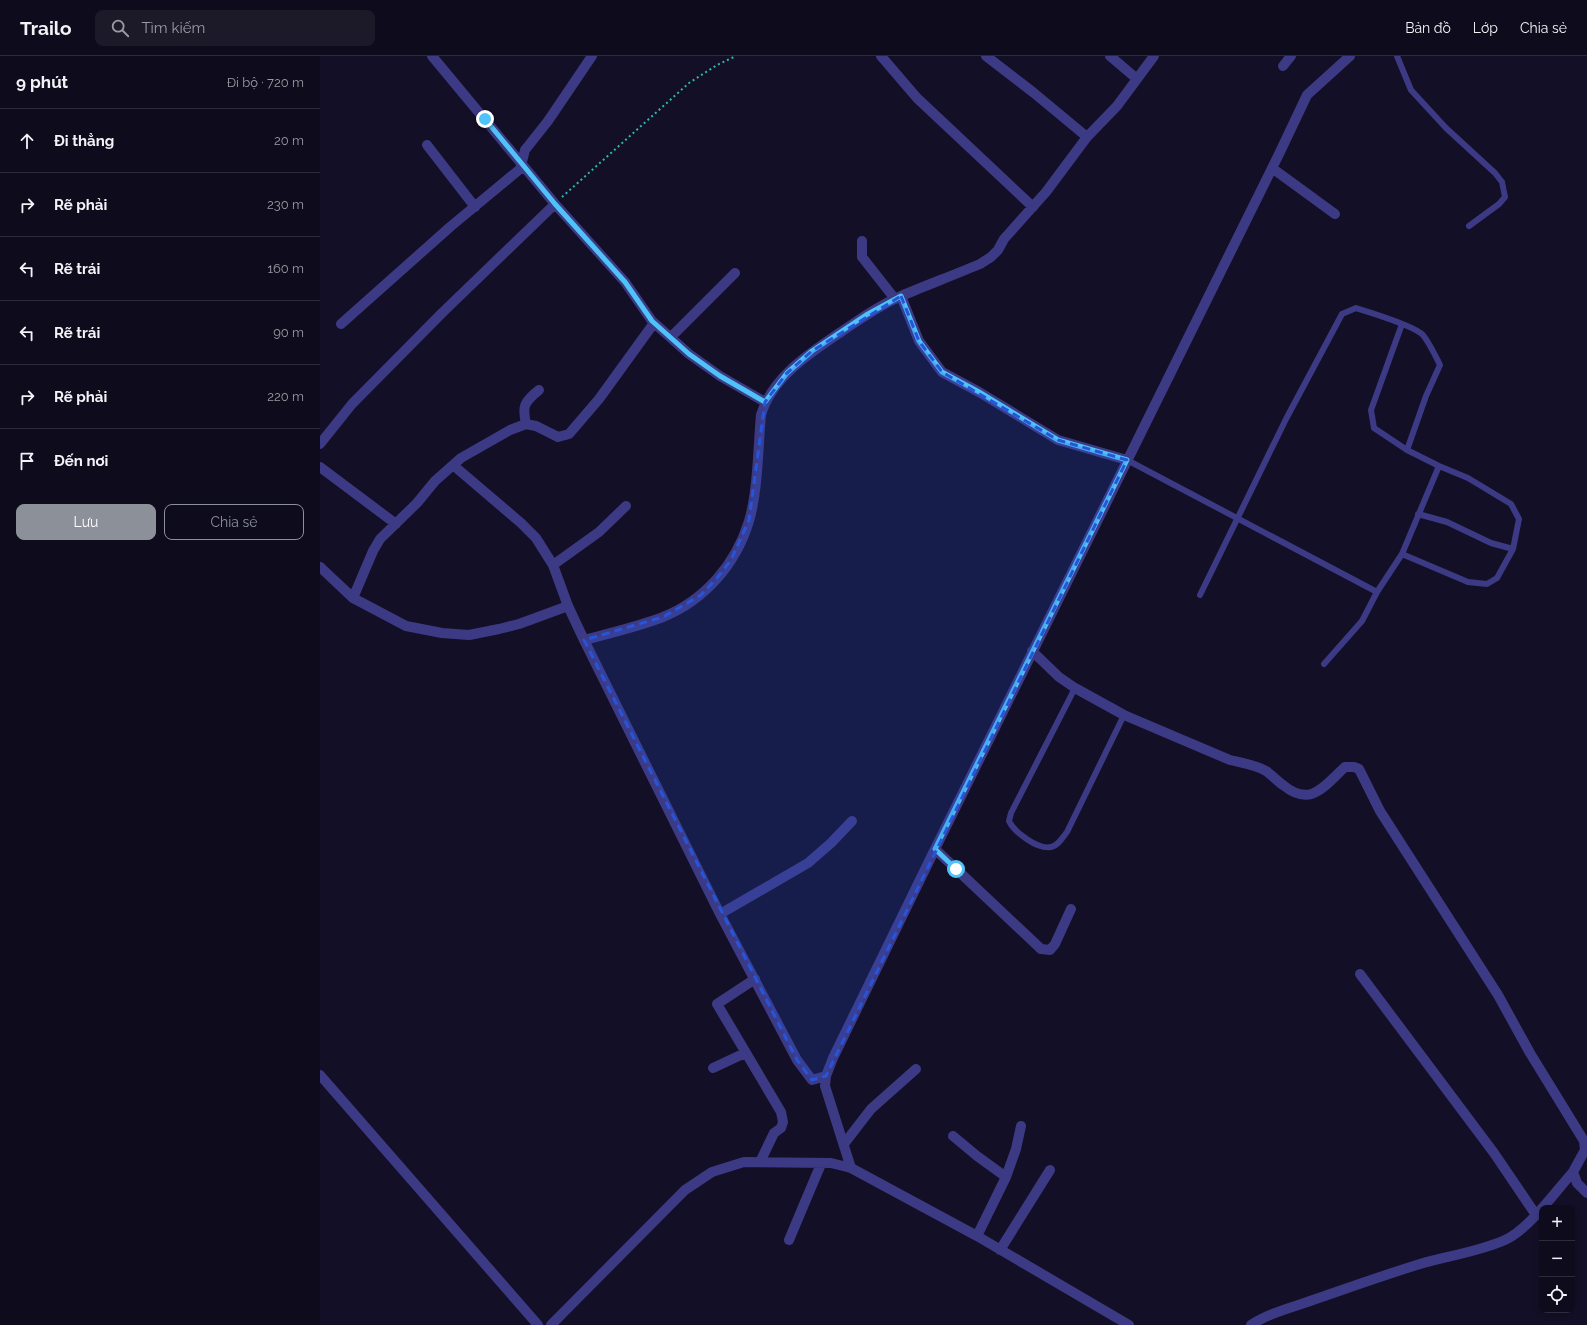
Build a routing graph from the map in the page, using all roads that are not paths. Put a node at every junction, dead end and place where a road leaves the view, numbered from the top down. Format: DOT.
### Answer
graph roads {
  1 [pos="432,56"];
  2 [pos="592,56"];
  3 [pos="881,56"];
  4 [pos="986,56"];
  5 [pos="1110,56"];
  6 [pos="1154,56"];
  7 [pos="1291,56"];
  8 [pos="1350,56"];
  9 [pos="1397,56"];
  10 [pos="1283,66"];
  11 [pos="1137,79"];
  12 [pos="1087,137"];
  13 [pos="427,145"];
  14 [pos="522,163"];
  15 [pos="1272,168"];
  16 [pos="555,204"];
  17 [pos="475,207"];
  18 [pos="1033,207"];
  19 [pos="1335,214"];
  20 [pos="1469,226"];
  21 [pos="862,241"];
  22 [pos="735,273"];
  23 [pos="898,298"];
  24 [pos="1344,320"];
  25 [pos="1338,322"];
  26 [pos="654,323"];
  27 [pos="341,324"];
  28 [pos="1402,324"];
  29 [pos="671,337"];
  30 [pos="539,390"];
  31 [pos="765,402"];
  32 [pos="526,424"];
  33 [pos="320,444"];
  34 [pos="1407,450"];
  35 [pos="1127,460"];
  36 [pos="453,465"];
  37 [pos="1439,466"];
  38 [pos="320,467"];
  39 [pos="626,506"];
  40 [pos="1418,514"];
  41 [pos="1238,518"];
  42 [pos="396,524"];
  43 [pos="1513,550"];
  44 [pos="1402,554"];
  45 [pos="553,565"];
  46 [pos="320,567"];
  47 [pos="1377,592"];
  48 [pos="1200,595"];
  49 [pos="352,598"];
  50 [pos="568,606"];
  51 [pos="584,640"];
  52 [pos="1032,651"];
  53 [pos="1324,664"];
  54 [pos="1075,688"];
  55 [pos="1124,715"];
  56 [pos="852,821"];
  57 [pos="935,849"];
  58 [pos="1071,909"];
  59 [pos="720,914"];
  60 [pos="1360,974"];
  61 [pos="755,980"];
  62 [pos="745,1053"];
  63 [pos="713,1068"];
  64 [pos="916,1069"];
  65 [pos="320,1075"];
  66 [pos="826,1076"];
  67 [pos="1021,1126"];
  68 [pos="953,1136"];
  69 [pos="844,1144"];
  70 [pos="760,1162"];
  71 [pos="821,1164"];
  72 [pos="851,1168"];
  73 [pos="1050,1170"];
  74 [pos="1573,1172"];
  75 [pos="1006,1177"];
  76 [pos="1587,1193"];
  77 [pos="1536,1215"];
  78 [pos="977,1236"];
  79 [pos="789,1240"];
  80 [pos="1000,1250"];
  81 [pos="538,1325"];
  82 [pos="551,1325"];
  83 [pos="1129,1325"];
  84 [pos="1251,1325"];
  1 -- 14 [label="street"];
  2 -- 14 [label="street"];
  3 -- 18 [label="street"];
  4 -- 12 [label="street"];
  5 -- 11 [label="street"];
  6 -- 11 [label="street"];
  7 -- 10 [label="street"];
  8 -- 15 [label="street"];
  9 -- 20 [label="lane"];
  11 -- 12 [label="street"];
  12 -- 18 [label="street"];
  13 -- 17 [label="street"];
  14 -- 16 [label="street"];
  14 -- 17 [label="street"];
  15 -- 19 [label="street"];
  15 -- 35 [label="street"];
  16 -- 26 [label="street"];
  16 -- 33 [label="street"];
  17 -- 27 [label="street"];
  18 -- 23 [label="street"];
  21 -- 23 [label="street"];
  22 -- 29 [label="street"];
  23 -- 31 [label="street"];
  23 -- 35 [label="street"];
  24 -- 25 [label="lane"];
  25 -- 28 [label="lane"];
  25 -- 41 [label="lane"];
  26 -- 29 [label="street"];
  26 -- 32 [label="street"];
  28 -- 34 [label="lane"];
  28 -- 34 [label="lane"];
  29 -- 31 [label="street"];
  30 -- 32 [label="street"];
  31 -- 51 [label="street"];
  32 -- 36 [label="street"];
  34 -- 37 [label="lane"];
  35 -- 41 [label="lane"];
  35 -- 52 [label="street"];
  36 -- 42 [label="street"];
  36 -- 45 [label="street"];
  37 -- 40 [label="lane"];
  37 -- 43 [label="lane"];
  38 -- 42 [label="street"];
  39 -- 45 [label="street"];
  40 -- 43 [label="lane"];
  40 -- 44 [label="lane"];
  41 -- 47 [label="lane"];
  41 -- 48 [label="lane"];
  42 -- 49 [label="street"];
  43 -- 44 [label="lane"];
  44 -- 47 [label="lane"];
  45 -- 50 [label="street"];
  46 -- 49 [label="street"];
  47 -- 53 [label="lane"];
  49 -- 50 [label="street"];
  50 -- 51 [label="street"];
  51 -- 59 [label="street"];
  52 -- 54 [label="street"];
  52 -- 57 [label="street"];
  54 -- 55 [label="street"];
  54 -- 55 [label="lane"];
  55 -- 74 [label="street"];
  56 -- 59 [label="street"];
  57 -- 58 [label="street"];
  57 -- 66 [label="street"];
  59 -- 61 [label="street"];
  60 -- 77 [label="street"];
  61 -- 62 [label="street"];
  61 -- 66 [label="street"];
  62 -- 63 [label="street"];
  62 -- 70 [label="street"];
  64 -- 69 [label="street"];
  65 -- 81 [label="street"];
  66 -- 69 [label="street"];
  67 -- 75 [label="street"];
  68 -- 75 [label="street"];
  69 -- 72 [label="street"];
  70 -- 71 [label="street"];
  70 -- 82 [label="street"];
  71 -- 72 [label="street"];
  71 -- 79 [label="street"];
  72 -- 78 [label="street"];
  73 -- 80 [label="street"];
  74 -- 76 [label="street"];
  74 -- 77 [label="street"];
  75 -- 78 [label="street"];
  77 -- 84 [label="street"];
  78 -- 80 [label="street"];
  80 -- 83 [label="street"];
}
